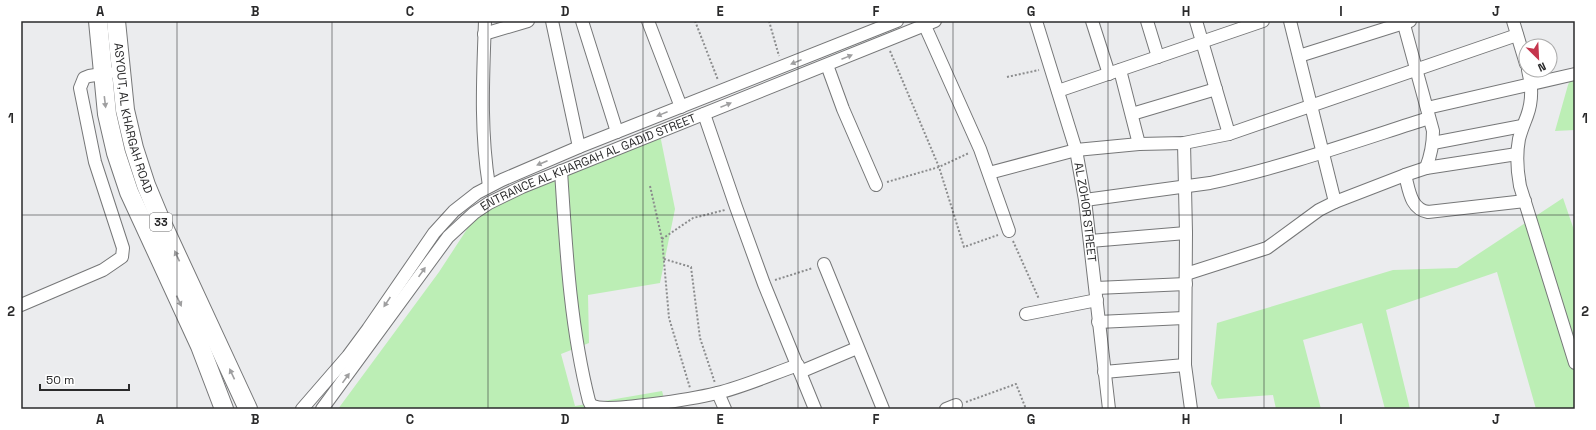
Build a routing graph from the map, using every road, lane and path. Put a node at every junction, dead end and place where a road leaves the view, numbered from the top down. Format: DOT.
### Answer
graph roads {
  1 [pos="98,21"];
  2 [pos="116,21"];
  3 [pos="485,21"];
  4 [pos="528,21"];
  5 [pos="552,21"];
  6 [pos="582,21"];
  7 [pos="648,21"];
  8 [pos="695,21"];
  9 [pos="768,21"];
  10 [pos="897,21"];
  11 [pos="1036,21"];
  12 [pos="1092,21"];
  13 [pos="1147,21"];
  14 [pos="1196,21"];
  15 [pos="1263,21"];
  16 [pos="1290,21"];
  17 [pos="1514,21"];
  18 [pos="1406,22"];
  19 [pos="930,23"];
  20 [pos="1241,24"];
  21 [pos="484,34"];
  22 [pos="1517,35"];
  23 [pos="1518,38"];
  24 [pos="886,41"];
  25 [pos="1202,42"];
  26 [pos="1299,56"];
  27 [pos="1158,57"];
  28 [pos="827,65"];
  29 [pos="783,67"];
  30 [pos="1050,68"];
  31 [pos="1416,70"];
  32 [pos="120,72"];
  33 [pos="1115,72"];
  34 [pos="102,74"];
  35 [pos="1575,74"];
  36 [pos="1007,77"];
  37 [pos="1530,78"];
  38 [pos="1532,83"];
  39 [pos="1216,89"];
  40 [pos="722,91"];
  41 [pos="1058,91"];
  42 [pos="1311,106"];
  43 [pos="681,107"];
  44 [pos="1428,113"];
  45 [pos="704,114"];
  46 [pos="1132,114"];
  47 [pos="1522,126"];
  48 [pos="617,132"];
  49 [pos="1229,134"];
  50 [pos="1184,143"];
  51 [pos="1433,143"];
  52 [pos="1139,144"];
  53 [pos="579,147"];
  54 [pos="980,149"];
  55 [pos="1076,150"];
  56 [pos="1323,152"];
  57 [pos="1517,154"];
  58 [pos="939,167"];
  59 [pos="1426,168"];
  60 [pos="561,171"];
  61 [pos="989,173"];
  62 [pos="1405,174"];
  63 [pos="876,185"];
  64 [pos="489,186"];
  65 [pos="650,186"];
  66 [pos="1185,187"];
  67 [pos="1085,200"];
  68 [pos="1525,201"];
  69 [pos="1335,202"];
  70 [pos="736,207"];
  71 [pos="1009,231"];
  72 [pos="1186,233"];
  73 [pos="662,239"];
  74 [pos="1090,241"];
  75 [pos="664,260"];
  76 [pos="824,264"];
  77 [pos="1186,279"];
  78 [pos="764,284"];
  79 [pos="1096,288"];
  80 [pos="1097,300"];
  81 [pos="21,305"];
  82 [pos="1044,309"];
  83 [pos="1026,314"];
  84 [pos="1184,318"];
  85 [pos="1098,322"];
  86 [pos="857,348"];
  87 [pos="1575,363"];
  88 [pos="1185,365"];
  89 [pos="799,369"];
  90 [pos="1104,372"];
  91 [pos="322,386"];
  92 [pos="718,393"];
  93 [pos="334,395"];
  94 [pos="692,398"];
  95 [pos="951,407"];
  96 [pos="224,409"];
  97 [pos="248,409"];
  98 [pos="302,409"];
  99 [pos="322,409"];
  100 [pos="725,409"];
  101 [pos="815,409"];
  102 [pos="883,409"];
  103 [pos="1026,409"];
  104 [pos="1109,409"];
  105 [pos="1192,409"];
  1 -- 34 [label="highway, ASYOUT, AL KHARGAH ROAD / 33"];
  2 -- 32 [label="highway, ASYOUT, AL KHARGAH ROAD / 33"];
  3 -- 21 [label="street"];
  4 -- 21 [label="street"];
  5 -- 53 [label="street"];
  6 -- 48 [label="street"];
  7 -- 43 [label="street"];
  8 -- 40 [label="path"];
  9 -- 29 [label="path"];
  10 -- 29 [label="street, ENTRANCE AL KHARGAH AL GADID STREET, one-way"];
  11 -- 30 [label="street, AL ZOHOR STREET"];
  12 -- 33 [label="street"];
  13 -- 27 [label="street"];
  14 -- 25 [label="street"];
  15 -- 20 [label="street"];
  16 -- 26 [label="street"];
  17 -- 22 [label="street"];
  18 -- 26 [label="street"];
  18 -- 31 [label="street"];
  19 -- 24 [label="street, ENTRANCE AL KHARGAH AL GADID STREET"];
  19 -- 54 [label="street"];
  20 -- 25 [label="street"];
  21 -- 64 [label="street"];
  22 -- 23 [label="street"];
  22 -- 31 [label="street"];
  28 -- 24 [label="street, ENTRANCE AL KHARGAH AL GADID STREET, one-way"];
  24 -- 58 [label="path"];
  25 -- 27 [label="street"];
  25 -- 39 [label="street"];
  26 -- 42 [label="street"];
  27 -- 33 [label="street"];
  45 -- 28 [label="street, ENTRANCE AL KHARGAH AL GADID STREET, one-way"];
  28 -- 63 [label="street"];
  29 -- 40 [label="street, ENTRANCE AL KHARGAH AL GADID STREET"];
  30 -- 36 [label="path"];
  30 -- 41 [label="street, AL ZOHOR STREET"];
  31 -- 42 [label="street"];
  31 -- 44 [label="street"];
  32 -- 34 [label="street"];
  97 -- 32 [label="highway, ASYOUT, AL KHARGAH ROAD / 33, one-way"];
  33 -- 41 [label="street"];
  33 -- 46 [label="street"];
  34 -- 81 [label="street"];
  34 -- 96 [label="highway, ASYOUT, AL KHARGAH ROAD / 33, one-way"];
  35 -- 38 [label="street"];
  37 -- 38 [label="street"];
  38 -- 44 [label="street"];
  38 -- 47 [label="street"];
  39 -- 46 [label="street"];
  39 -- 49 [label="street"];
  40 -- 43 [label="street, ENTRANCE AL KHARGAH AL GADID STREET"];
  41 -- 55 [label="street, AL ZOHOR STREET"];
  42 -- 49 [label="street"];
  42 -- 56 [label="street"];
  43 -- 48 [label="street, ENTRANCE AL KHARGAH AL GADID STREET, one-way"];
  44 -- 51 [label="street"];
  44 -- 56 [label="street"];
  45 -- 60 [label="street, ENTRANCE AL KHARGAH AL GADID STREET"];
  45 -- 70 [label="street"];
  46 -- 52 [label="street"];
  47 -- 51 [label="street"];
  47 -- 57 [label="street"];
  48 -- 53 [label="street, ENTRANCE AL KHARGAH AL GADID STREET"];
  49 -- 50 [label="street"];
  50 -- 52 [label="street"];
  50 -- 66 [label="street"];
  51 -- 59 [label="street"];
  52 -- 55 [label="street"];
  53 -- 64 [label="street, ENTRANCE AL KHARGAH AL GADID STREET, one-way"];
  54 -- 58 [label="path"];
  54 -- 61 [label="street"];
  55 -- 61 [label="street"];
  55 -- 67 [label="street, AL ZOHOR STREET"];
  56 -- 66 [label="street"];
  56 -- 69 [label="street"];
  57 -- 59 [label="street"];
  57 -- 68 [label="street"];
  58 -- 63 [label="path"];
  58 -- 71 [label="path"];
  59 -- 62 [label="street"];
  93 -- 60 [label="street, ENTRANCE AL KHARGAH AL GADID STREET, one-way"];
  60 -- 94 [label="street"];
  61 -- 71 [label="street"];
  62 -- 68 [label="street"];
  62 -- 69 [label="street"];
  64 -- 91 [label="street, ENTRANCE AL KHARGAH AL GADID STREET, one-way"];
  65 -- 73 [label="path"];
  66 -- 67 [label="street"];
  66 -- 72 [label="street"];
  67 -- 74 [label="street, AL ZOHOR STREET"];
  68 -- 87 [label="street"];
  69 -- 77 [label="street"];
  70 -- 73 [label="path"];
  70 -- 78 [label="street"];
  71 -- 82 [label="path"];
  72 -- 74 [label="street"];
  72 -- 77 [label="street"];
  73 -- 75 [label="path"];
  74 -- 79 [label="street, AL ZOHOR STREET"];
  75 -- 92 [label="path"];
  75 -- 94 [label="path"];
  76 -- 78 [label="path"];
  76 -- 86 [label="street"];
  77 -- 79 [label="street"];
  77 -- 84 [label="street"];
  78 -- 89 [label="street"];
  79 -- 80 [label="street, AL ZOHOR STREET"];
  80 -- 82 [label="street"];
  80 -- 85 [label="street, AL ZOHOR STREET"];
  82 -- 83 [label="street"];
  84 -- 85 [label="street"];
  84 -- 88 [label="street"];
  85 -- 90 [label="street, AL ZOHOR STREET"];
  86 -- 89 [label="street"];
  86 -- 102 [label="street"];
  88 -- 90 [label="street"];
  88 -- 105 [label="street"];
  89 -- 92 [label="street"];
  89 -- 101 [label="street"];
  90 -- 104 [label="street, AL ZOHOR STREET"];
  91 -- 93 [label="street"];
  91 -- 98 [label="street, ENTRANCE AL KHARGAH AL GADID STREET"];
  92 -- 94 [label="street"];
  92 -- 100 [label="street"];
  93 -- 99 [label="street, ENTRANCE AL KHARGAH AL GADID STREET"];
  95 -- 103 [label="path"];
}
